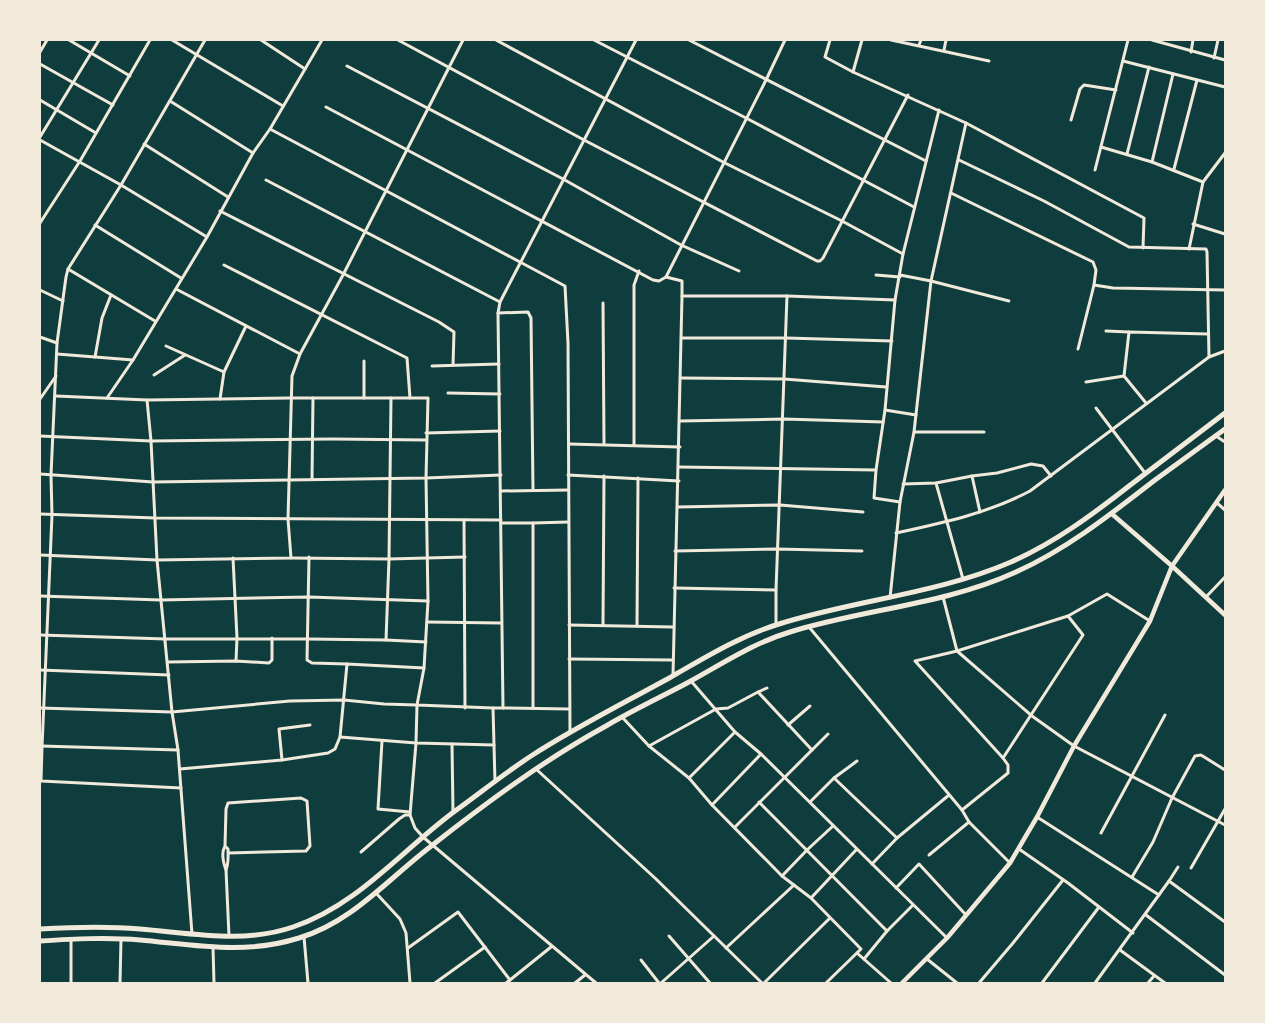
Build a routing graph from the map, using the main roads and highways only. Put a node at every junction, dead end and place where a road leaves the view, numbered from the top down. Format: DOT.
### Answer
graph roads {
  1 [pos="1225,413"];
  2 [pos="1225,429"];
  3 [pos="1168,456"];
  4 [pos="1173,466"];
  5 [pos="40,929"];
  6 [pos="40,942"];
  1 -- 3 [label="main road"];
  2 -- 4 [label="main road"];
  3 -- 4 [label="main road"];
  3 -- 5 [label="main road"];
  4 -- 6 [label="main road"];
}
